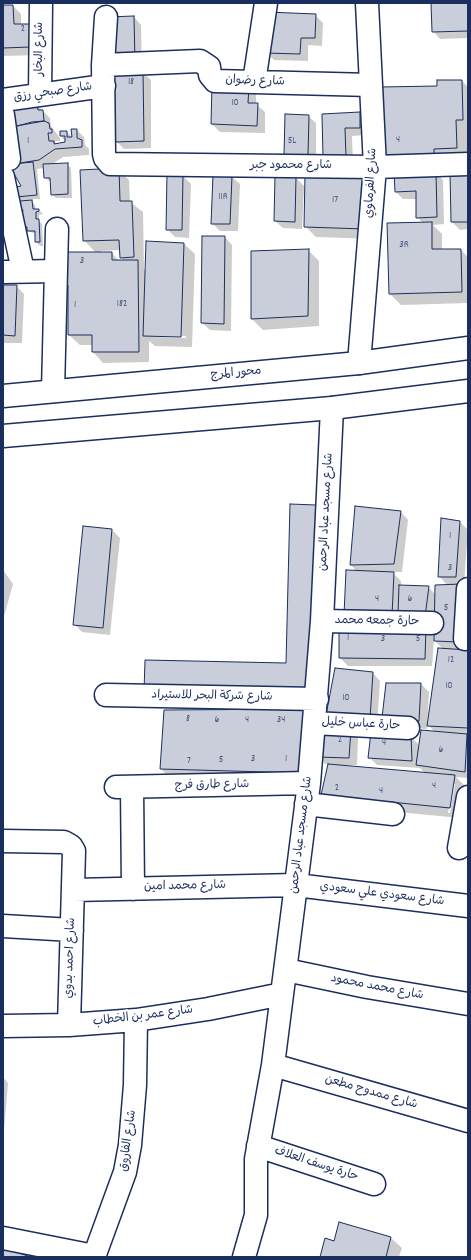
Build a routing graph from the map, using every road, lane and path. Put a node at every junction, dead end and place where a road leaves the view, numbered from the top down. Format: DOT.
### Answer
graph roads {
  1 [pos="41,3"];
  2 [pos="266,3"];
  3 [pos="367,3"];
  4 [pos="106,17"];
  5 [pos="103,75"];
  6 [pos="254,82"];
  7 [pos="371,85"];
  8 [pos="40,95"];
  9 [pos="3,100"];
  10 [pos="3,115"];
  11 [pos="468,164"];
  12 [pos="375,167"];
  13 [pos="6,168"];
  14 [pos="57,229"];
  15 [pos="56,271"];
  16 [pos="13,272"];
  17 [pos="468,348"];
  18 [pos="359,363"];
  19 [pos="53,391"];
  20 [pos="468,391"];
  21 [pos="3,396"];
  22 [pos="332,408"];
  23 [pos="3,436"];
  24 [pos="468,589"];
  25 [pos="468,617"];
  26 [pos="322,621"];
  27 [pos="432,624"];
  28 [pos="465,639"];
  29 [pos="106,695"];
  30 [pos="317,699"];
  31 [pos="314,723"];
  32 [pos="408,728"];
  33 [pos="307,793"];
  34 [pos="468,797"];
  35 [pos="393,814"];
  36 [pos="3,841"];
  37 [pos="459,848"];
  38 [pos="296,884"];
  39 [pos="132,889"];
  40 [pos="74,890"];
  41 [pos="468,906"];
  42 [pos="3,926"];
  43 [pos="72,930"];
  44 [pos="286,970"];
  45 [pos="282,994"];
  46 [pos="468,1004"];
  47 [pos="136,1020"];
  48 [pos="69,1025"];
  49 [pos="3,1026"];
  50 [pos="273,1065"];
  51 [pos="468,1121"];
  52 [pos="258,1146"];
  53 [pos="374,1184"];
  54 [pos="3,1238"];
  55 [pos="94,1256"];
  56 [pos="244,1257"];
  1 -- 8 [label="street, شارع البخار"];
  2 -- 6 [label="street"];
  3 -- 7 [label="street, شارع الفرماوي"];
  4 -- 5 [label="street"];
  5 -- 6 [label="street, شارع رضوان"];
  5 -- 8 [label="street, شارع صبحي رزق"];
  5 -- 12 [label="street, شارع محمود جبر"];
  6 -- 7 [label="street, شارع رضوان"];
  7 -- 12 [label="street, شارع الفرماوي"];
  8 -- 9 [label="street, شارع صبحي رزق"];
  10 -- 13 [label="street"];
  11 -- 12 [label="street, شارع محمود جبر"];
  12 -- 18 [label="street, شارع الفرماوي"];
  13 -- 16 [label="street"];
  14 -- 15 [label="street"];
  15 -- 16 [label="street"];
  15 -- 19 [label="street"];
  17 -- 18 [label="street, محور المرج"];
  18 -- 19 [label="street, محور المرج"];
  19 -- 21 [label="street, محور المرج"];
  20 -- 22 [label="street"];
  22 -- 23 [label="street"];
  22 -- 26 [label="street, شارع مسجد عباد الرحمن"];
  24 -- 25 [label="street"];
  25 -- 28 [label="street"];
  26 -- 27 [label="street, حارة جمعه محمد"];
  26 -- 30 [label="street, شارع مسجد عباد الرحمن"];
  29 -- 30 [label="street, شارع شركة البحر للاستيراد"];
  30 -- 31 [label="street, شارع مسجد عباد الرحمن"];
  31 -- 32 [label="street, حارة عباس خليل"];
  31 -- 33 [label="street, شارع مسجد عباد الرحمن"];
  33 -- 35 [label="street, شارع طارق فرج"];
  33 -- 38 [label="street, شارع مسجد عباد الرحمن"];
  33 -- 39 [label="street, شارع طارق فرج"];
  34 -- 37 [label="street"];
  36 -- 40 [label="street, شارع احمد بدوي"];
  38 -- 39 [label="street, شارع محمد امين"];
  38 -- 41 [label="street, شارع سعودي علي سعودي"];
  38 -- 44 [label="street, شارع مسجد عباد الرحمن"];
  39 -- 40 [label="street, شارع محمد امين"];
  40 -- 43 [label="street, شارع احمد بدوي"];
  42 -- 43 [label="street"];
  43 -- 48 [label="street, شارع احمد بدوي"];
  44 -- 45 [label="street, شارع مسجد عباد الرحمن"];
  44 -- 46 [label="street, شارع محمد محمود"];
  45 -- 47 [label="street, شارع عمر بن الخطاب"];
  45 -- 50 [label="street, شارع مسجد عباد الرحمن"];
  47 -- 48 [label="street, شارع عمر بن الخطاب"];
  47 -- 55 [label="street, شارع الفاروق"];
  48 -- 49 [label="street, شارع عمر بن الخطاب"];
  50 -- 51 [label="street, شارع ممدوح مطعن"];
  50 -- 52 [label="street, شارع مسجد عباد الرحمن"];
  52 -- 53 [label="street, حارة يوسف العلاف"];
  52 -- 56 [label="street, شارع مسجد عباد الرحمن"];
  54 -- 55 [label="street"];
}
